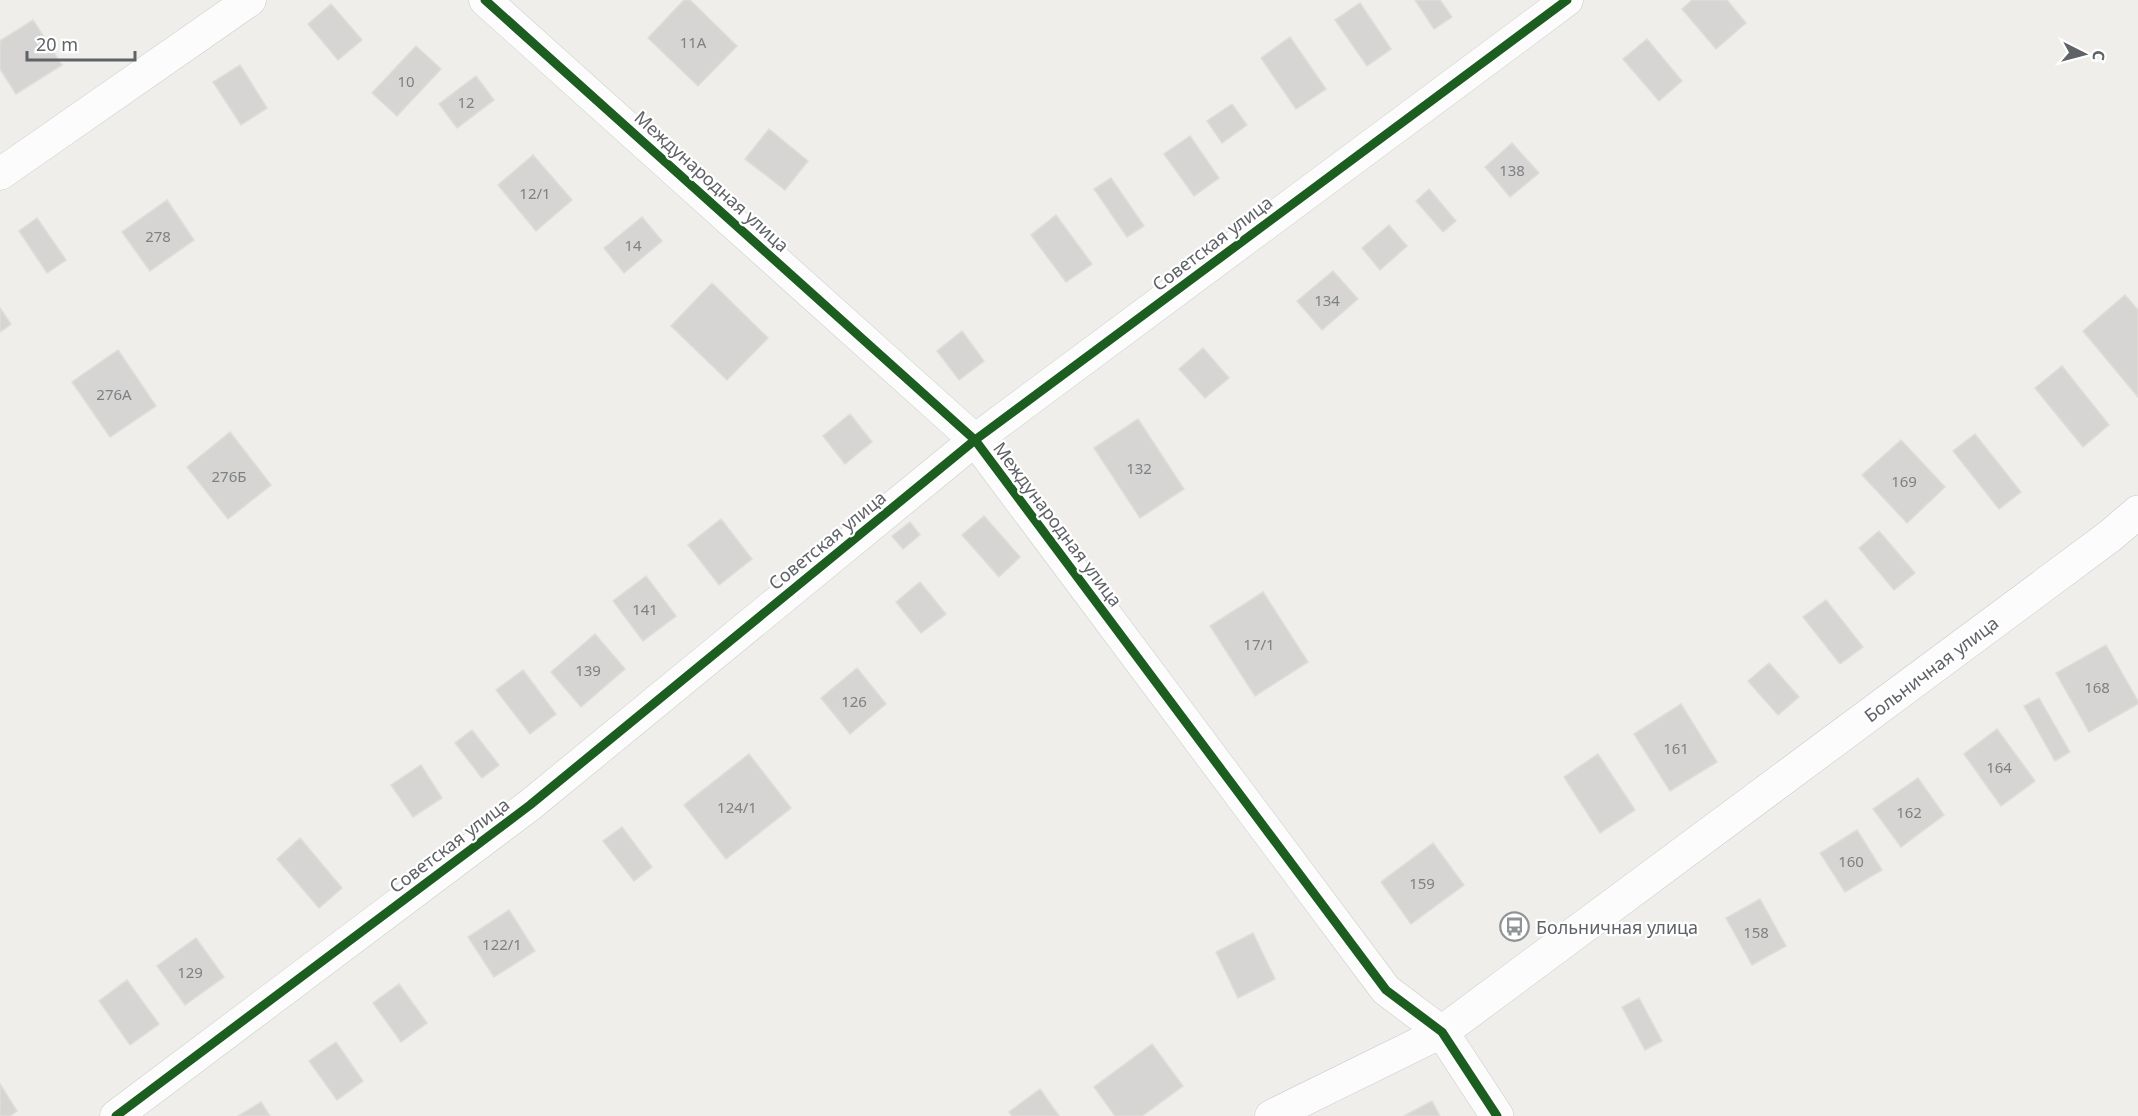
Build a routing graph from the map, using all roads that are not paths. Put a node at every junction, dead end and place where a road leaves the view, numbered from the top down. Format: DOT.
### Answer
graph roads {
  1 [pos="250,0"];
  2 [pos="485,0"];
  3 [pos="1567,0"];
  4 [pos="0,174"];
  5 [pos="975,440"];
  6 [pos="2138,512"];
  7 [pos="1442,1032"];
  8 [pos="116,1116"];
  9 [pos="1271,1116"];
  10 [pos="1497,1116"];
  1 -- 4 [label="street"];
  2 -- 5 [label="street, Международная улица"];
  3 -- 5 [label="street, Советская улица"];
  5 -- 7 [label="street, Международная улица"];
  5 -- 8 [label="street, Советская улица"];
  6 -- 7 [label="street, Больничная улица"];
  7 -- 9 [label="street, Больничная улица"];
  7 -- 10 [label="street, Международная улица"];
}
